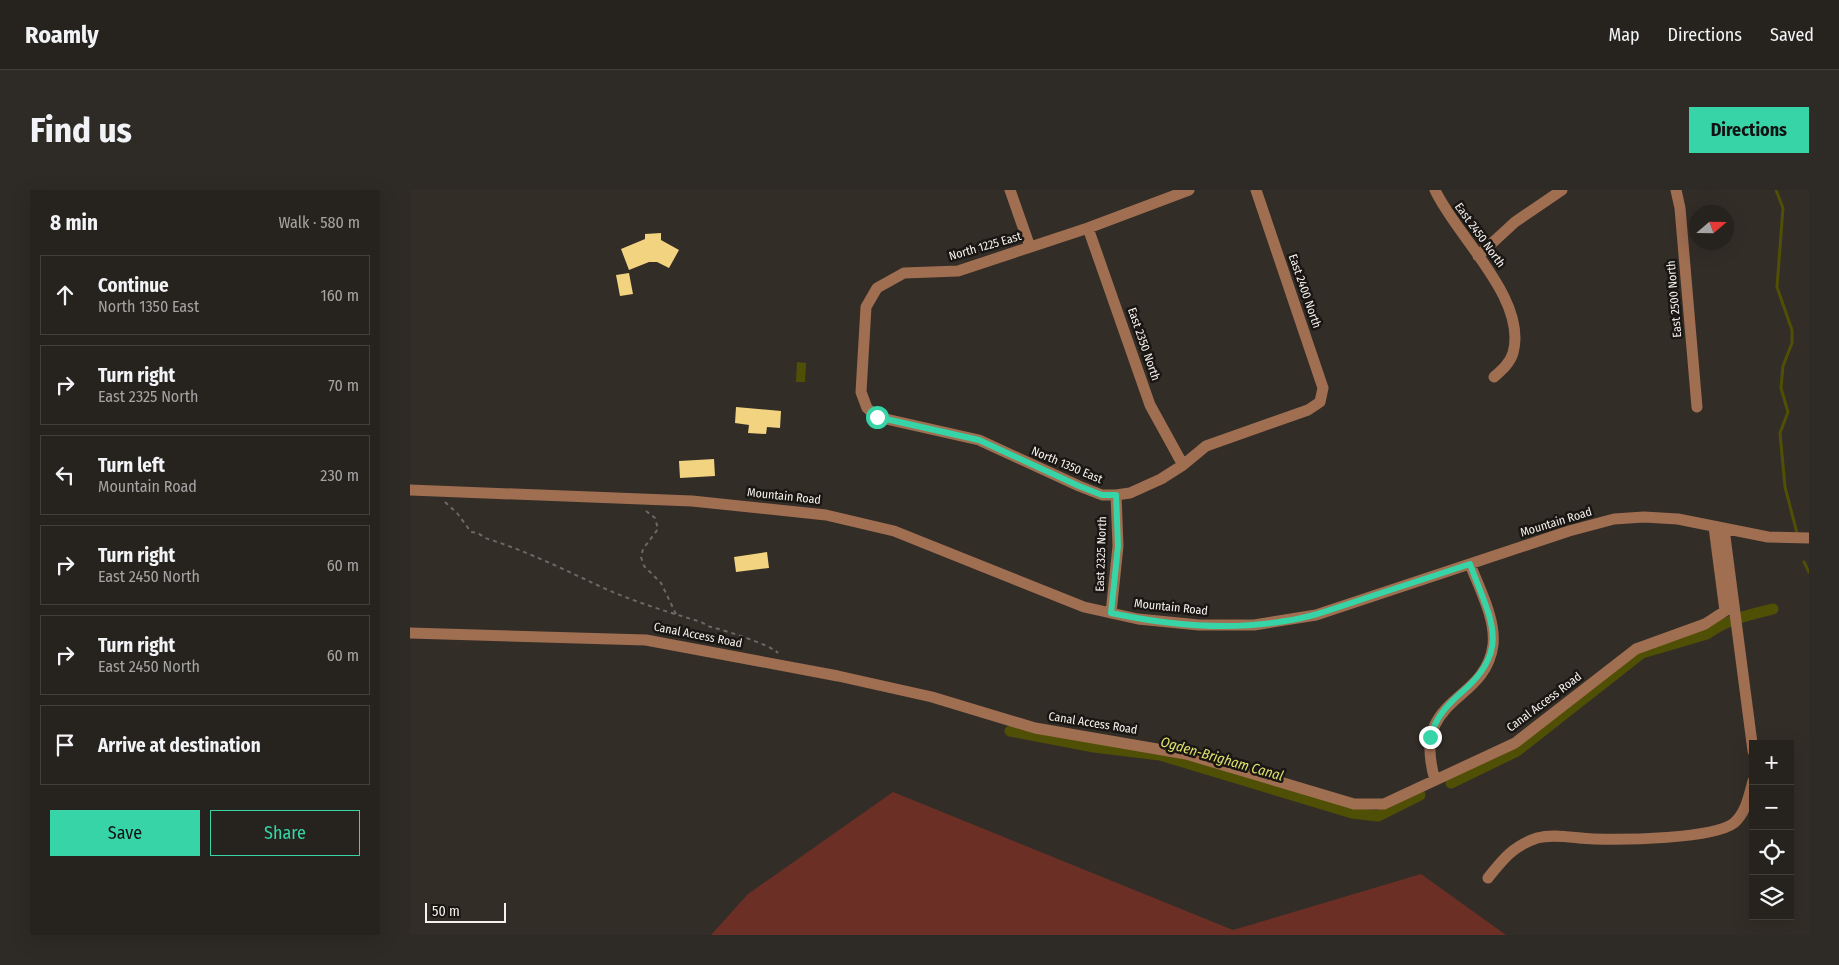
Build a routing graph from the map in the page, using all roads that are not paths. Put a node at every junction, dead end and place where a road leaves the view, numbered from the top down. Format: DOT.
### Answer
graph roads {
  1 [pos="1010,190"];
  2 [pos="1189,190"];
  3 [pos="1256,190"];
  4 [pos="1435,190"];
  5 [pos="1562,190"];
  6 [pos="1676,190"];
  7 [pos="1088,228"];
  8 [pos="1030,247"];
  9 [pos="1478,256"];
  10 [pos="1494,377"];
  11 [pos="1320,402"];
  12 [pos="1697,407"];
  13 [pos="877,417"];
  14 [pos="1183,465"];
  15 [pos="410,490"];
  16 [pos="1116,495"];
  17 [pos="1719,528"];
  18 [pos="1809,538"];
  19 [pos="1470,564"];
  20 [pos="1111,613"];
  21 [pos="410,633"];
  22 [pos="1751,740"];
  23 [pos="1435,780"];
  24 [pos="1752,785"];
  25 [pos="1488,878"];
  1 -- 8 [label="street"];
  2 -- 7 [label="street, North 1225 East"];
  3 -- 11 [label="street, East 2400 North"];
  4 -- 9 [label="street, East 2450 North"];
  5 -- 9 [label="street"];
  6 -- 12 [label="street, East 2500 North"];
  7 -- 8 [label="street, North 1225 East"];
  7 -- 14 [label="street, East 2350 North"];
  8 -- 13 [label="street, North 1225 East"];
  9 -- 10 [label="street, East 2450 North"];
  11 -- 14 [label="street, North 1350 East"];
  13 -- 16 [label="street, North 1350 East"];
  14 -- 16 [label="street, North 1350 East"];
  15 -- 20 [label="street, Mountain Road"];
  16 -- 20 [label="street, East 2325 North"];
  17 -- 18 [label="street, Mountain Road"];
  17 -- 19 [label="street, Mountain Road"];
  17 -- 22 [label="street"];
  17 -- 23 [label="street, Canal Access Road"];
  19 -- 20 [label="street, Mountain Road"];
  19 -- 23 [label="street"];
  21 -- 23 [label="street, Canal Access Road"];
  24 -- 25 [label="street"];
}
